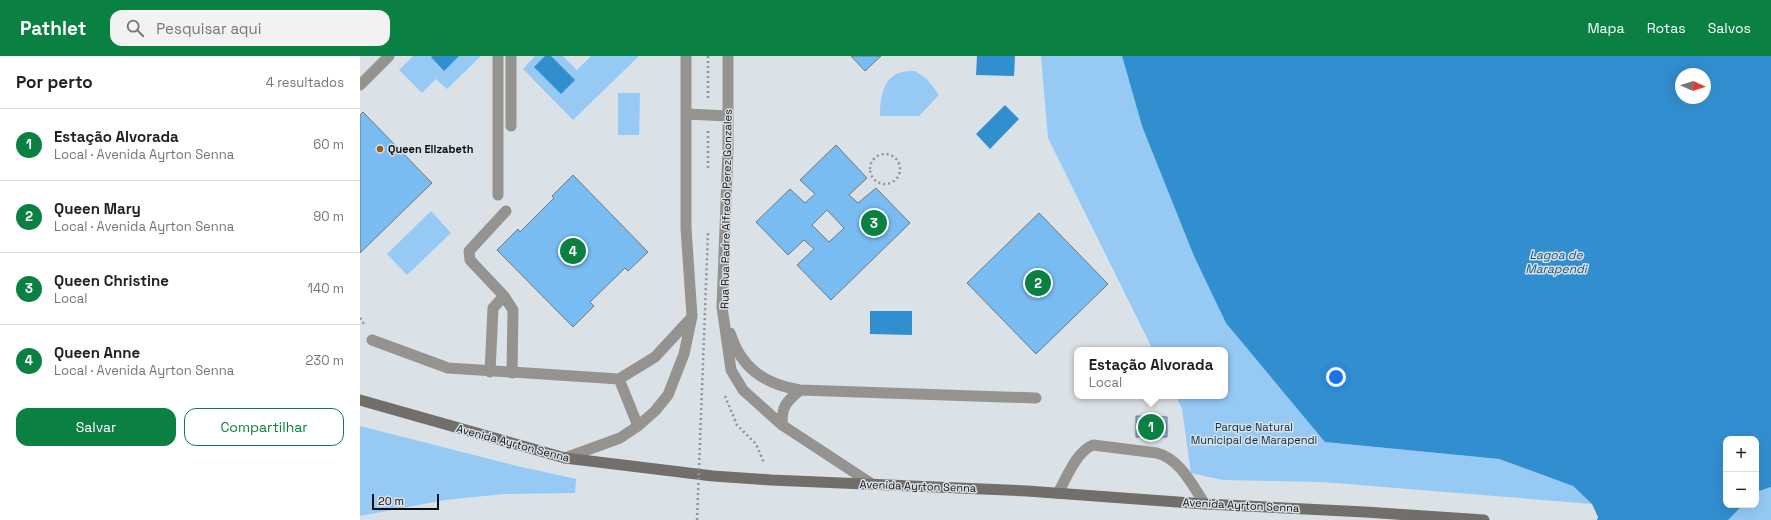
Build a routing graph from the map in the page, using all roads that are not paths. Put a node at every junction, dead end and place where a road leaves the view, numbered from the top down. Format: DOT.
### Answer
graph roads {
  1 [pos="389,56"];
  2 [pos="498,56"];
  3 [pos="511,56"];
  4 [pos="686,56"];
  5 [pos="728,56"];
  6 [pos="360,85"];
  7 [pos="686,114"];
  8 [pos="728,116"];
  9 [pos="511,126"];
  10 [pos="498,194"];
  11 [pos="506,211"];
  12 [pos="504,296"];
  13 [pos="722,307"];
  14 [pos="692,316"];
  15 [pos="372,340"];
  16 [pos="490,372"];
  17 [pos="512,373"];
  18 [pos="619,379"];
  19 [pos="800,390"];
  20 [pos="1036,398"];
  21 [pos="360,400"];
  22 [pos="782,425"];
  23 [pos="638,426"];
  24 [pos="565,458"];
  25 [pos="872,484"];
  26 [pos="1058,493"];
  27 [pos="1205,504"];
  28 [pos="1484,520"];
  1 -- 6 [label="street"];
  2 -- 10 [label="street"];
  3 -- 9 [label="street"];
  4 -- 7 [label="street"];
  5 -- 8 [label="street, Rua Rua Padre Alfredo Perez Gonzales"];
  7 -- 8 [label="street"];
  7 -- 14 [label="street"];
  8 -- 13 [label="street, Rua Rua Padre Alfredo Perez Gonzales"];
  11 -- 12 [label="street"];
  12 -- 16 [label="street"];
  12 -- 17 [label="street"];
  13 -- 19 [label="street"];
  13 -- 22 [label="street, Rua Rua Padre Alfredo Perez Gonzales"];
  14 -- 18 [label="street"];
  14 -- 23 [label="street"];
  15 -- 16 [label="street"];
  16 -- 17 [label="street"];
  17 -- 18 [label="street"];
  18 -- 23 [label="street"];
  19 -- 20 [label="street"];
  19 -- 22 [label="street"];
  21 -- 24 [label="main road, Avenida Ayrton Senna"];
  22 -- 25 [label="street, Rua Rua Padre Alfredo Perez Gonzales"];
  23 -- 24 [label="street"];
  24 -- 25 [label="main road, Avenida Ayrton Senna"];
  25 -- 26 [label="main road, Avenida Ayrton Senna"];
  26 -- 27 [label="main road, Avenida Ayrton Senna"];
  26 -- 27 [label="street"];
  27 -- 28 [label="main road, Avenida Ayrton Senna"];
}
